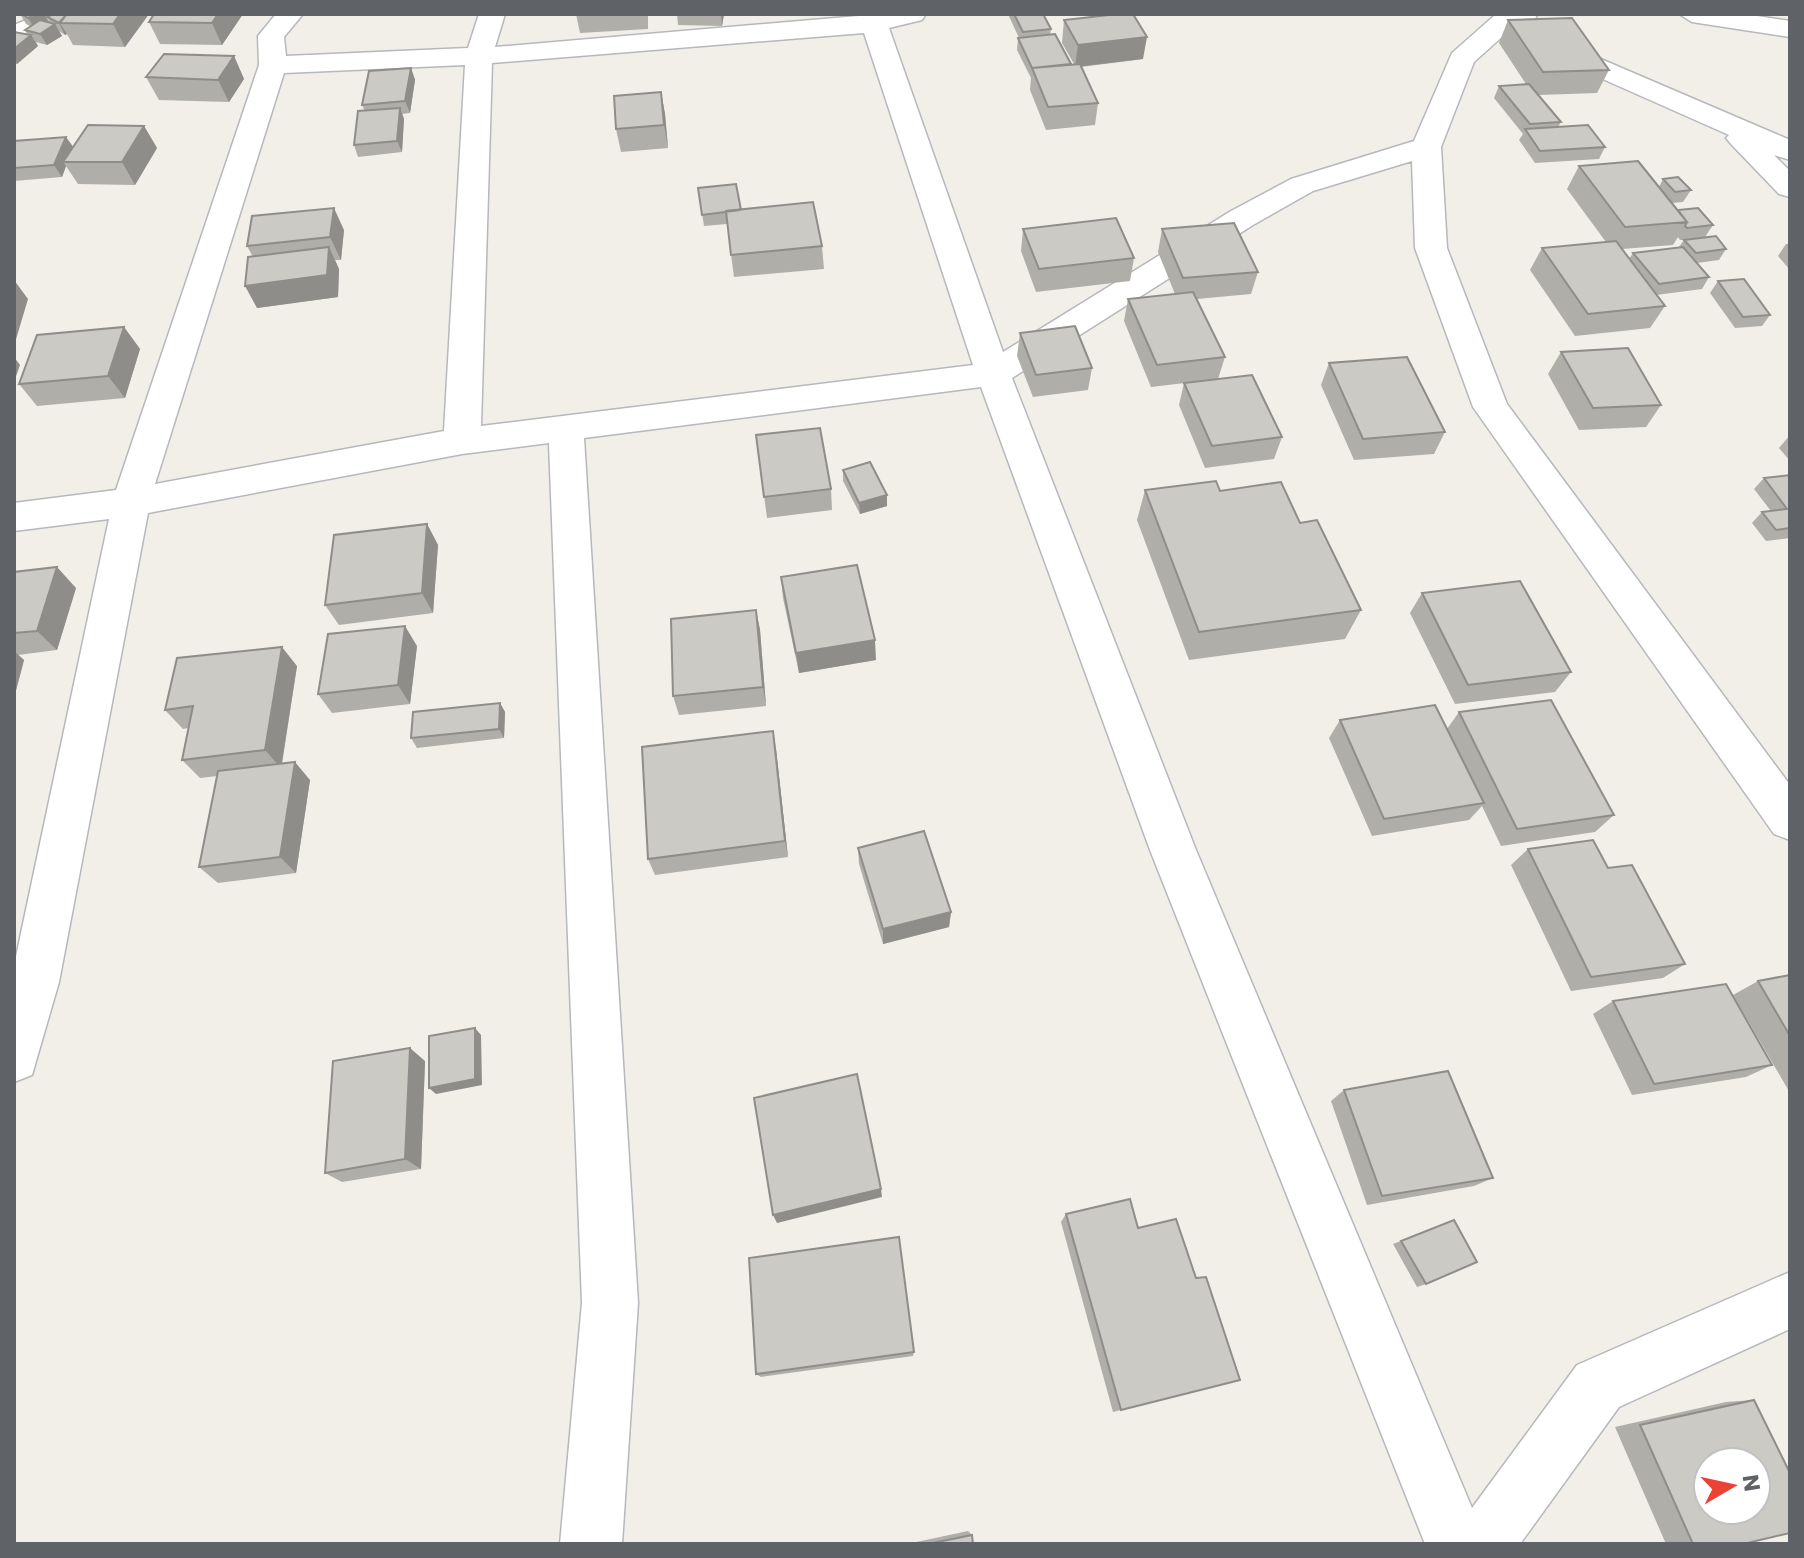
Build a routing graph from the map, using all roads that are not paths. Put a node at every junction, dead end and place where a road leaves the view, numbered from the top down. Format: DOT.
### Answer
graph roads {
  1 [pos="65,14"];
  2 [pos="290,14"];
  3 [pos="492,14"];
  4 [pos="1692,14"];
  5 [pos="1509,16"];
  6 [pos="894,19"];
  7 [pos="1790,29"];
  8 [pos="14,34"];
  9 [pos="479,56"];
  10 [pos="273,65"];
  11 [pos="1725,122"];
  12 [pos="1426,147"];
  13 [pos="1790,151"];
  14 [pos="1790,188"];
  15 [pos="993,374"];
  16 [pos="566,430"];
  17 [pos="462,441"];
  18 [pos="131,502"];
  19 [pos="14,517"];
  20 [pos="1790,820"];
  21 [pos="14,1057"];
  22 [pos="1790,1300"];
  23 [pos="591,1544"];
  24 [pos="1456,1544"];
  25 [pos="1483,1544"];
  1 -- 8 [label="street"];
  2 -- 10 [label="street"];
  3 -- 9 [label="street"];
  4 -- 7 [label="street"];
  5 -- 11 [label="street"];
  5 -- 12 [label="street"];
  6 -- 9 [label="street"];
  6 -- 15 [label="street"];
  9 -- 10 [label="street"];
  9 -- 17 [label="street"];
  10 -- 18 [label="street"];
  11 -- 13 [label="street"];
  11 -- 14 [label="street"];
  12 -- 15 [label="street"];
  12 -- 20 [label="street"];
  15 -- 16 [label="street"];
  15 -- 24 [label="street"];
  16 -- 17 [label="street"];
  16 -- 23 [label="street"];
  17 -- 18 [label="street"];
  18 -- 19 [label="street"];
  18 -- 21 [label="street"];
  22 -- 25 [label="street"];
}
